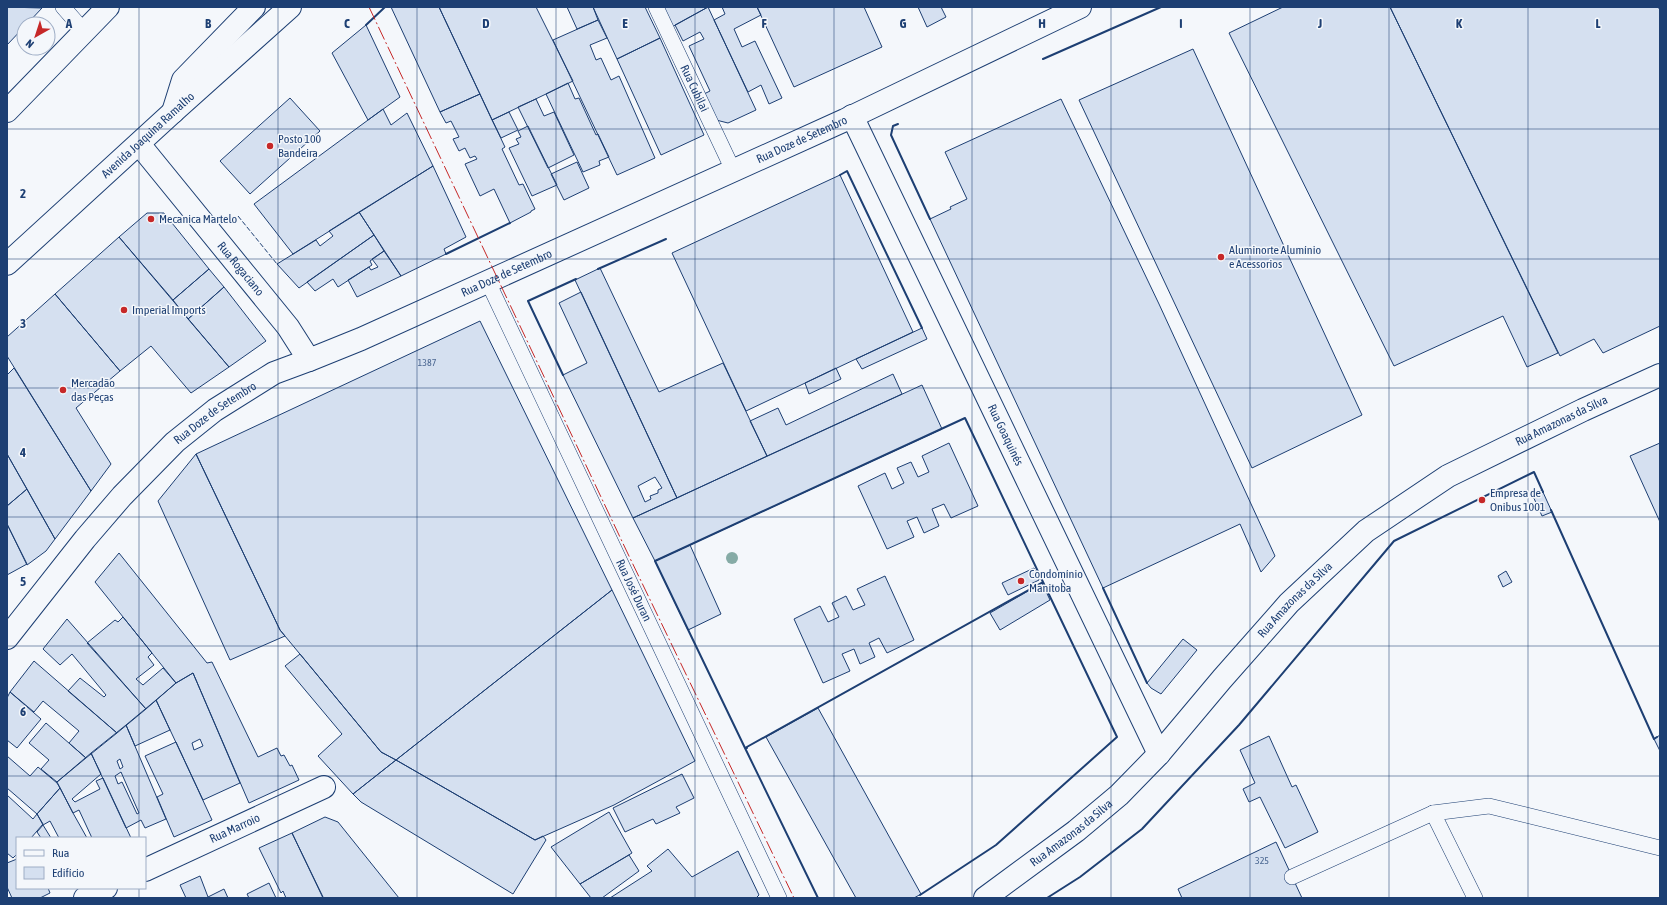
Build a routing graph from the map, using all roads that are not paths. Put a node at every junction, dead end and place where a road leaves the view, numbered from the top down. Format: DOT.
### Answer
graph roads {
  1 [pos="63,7"];
  2 [pos="108,7"];
  3 [pos="254,7"];
  4 [pos="290,7"];
  5 [pos="656,7"];
  6 [pos="1080,7"];
  7 [pos="84,31"];
  8 [pos="7,111"];
  9 [pos="173,112"];
  10 [pos="852,116"];
  11 [pos="139,144"];
  12 [pos="733,170"];
  13 [pos="7,264"];
  14 [pos="488,282"];
  15 [pos="309,360"];
  16 [pos="1660,375"];
  17 [pos="8,631"];
  18 [pos="1159,754"];
  19 [pos="324,787"];
  20 [pos="1433,813"];
  21 [pos="1660,848"];
  22 [pos="146,870"];
  23 [pos="1292,877"];
  24 [pos="104,889"];
  25 [pos="84,898"];
  26 [pos="779,898"];
  27 [pos="985,898"];
  28 [pos="1475,898"];
  1 -- 7 [label="lane"];
  2 -- 7 [label="street"];
  3 -- 9 [label="street"];
  4 -- 9 [label="street, Avenida Joaquina Ramalho"];
  5 -- 12 [label="lane, Rua Cubilai"];
  6 -- 10 [label="street, Rua Doze de Setembro"];
  7 -- 8 [label="street"];
  9 -- 11 [label="street, Avenida Joaquina Ramalho"];
  10 -- 12 [label="street, Rua Doze de Setembro"];
  10 -- 18 [label="street, Rua Goaquinés"];
  11 -- 13 [label="street, Avenida Joaquina Ramalho"];
  11 -- 15 [label="street, Rua Rogaciano"];
  12 -- 14 [label="street, Rua Doze de Setembro"];
  14 -- 15 [label="street, Rua Doze de Setembro"];
  14 -- 26 [label="lane, Rua José Duran"];
  15 -- 17 [label="street, Rua Doze de Setembro"];
  16 -- 18 [label="street, Rua Amazonas da Silva"];
  18 -- 27 [label="street, Rua Amazonas da Silva"];
  19 -- 22 [label="street, Rua Marroio"];
  20 -- 21 [label="lane"];
  20 -- 23 [label="lane"];
  20 -- 28 [label="lane"];
  24 -- 25 [label="street"];
}
